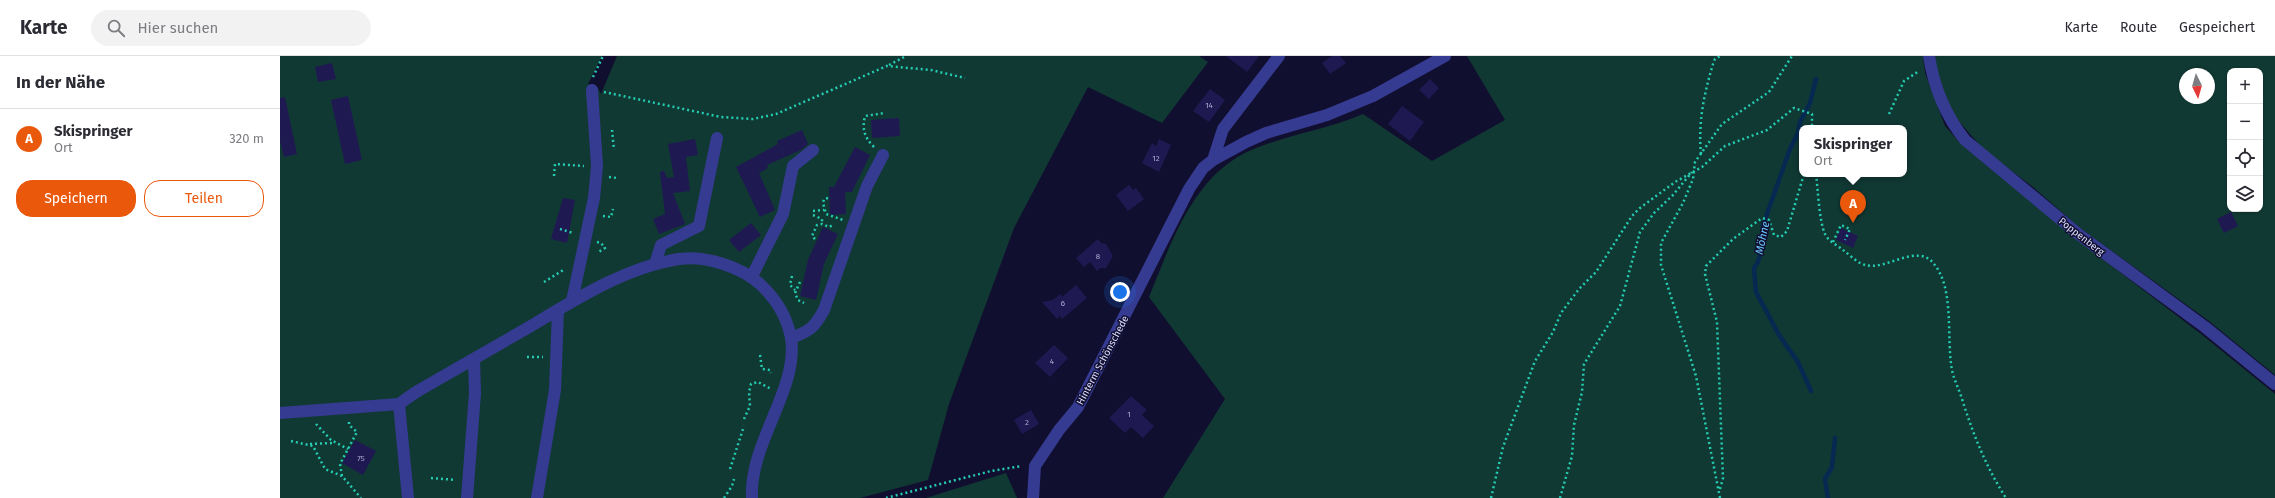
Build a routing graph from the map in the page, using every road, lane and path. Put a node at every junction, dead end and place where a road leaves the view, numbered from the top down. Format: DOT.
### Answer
graph roads {
  1 [pos="603,56"];
  2 [pos="906,56"];
  3 [pos="1279,56"];
  4 [pos="1445,56"];
  5 [pos="1720,56"];
  6 [pos="1792,56"];
  7 [pos="1929,60"];
  8 [pos="887,66"];
  9 [pos="965,78"];
  10 [pos="592,90"];
  11 [pos="884,113"];
  12 [pos="1890,114"];
  13 [pos="1812,125"];
  14 [pos="612,130"];
  15 [pos="717,138"];
  16 [pos="614,150"];
  17 [pos="814,150"];
  18 [pos="1701,154"];
  19 [pos="883,155"];
  20 [pos="1213,160"];
  21 [pos="597,166"];
  22 [pos="1693,170"];
  23 [pos="554,176"];
  24 [pos="1803,177"];
  25 [pos="1816,177"];
  26 [pos="828,198"];
  27 [pos="824,210"];
  28 [pos="813,211"];
  29 [pos="812,215"];
  30 [pos="855,220"];
  31 [pos="822,224"];
  32 [pos="832,225"];
  33 [pos="815,239"];
  34 [pos="1845,240"];
  35 [pos="1833,242"];
  36 [pos="580,261"];
  37 [pos="655,264"];
  38 [pos="752,276"];
  39 [pos="792,276"];
  40 [pos="544,282"];
  41 [pos="800,282"];
  42 [pos="796,290"];
  43 [pos="572,302"];
  44 [pos="804,303"];
  45 [pos="558,310"];
  46 [pos="790,338"];
  47 [pos="760,355"];
  48 [pos="474,359"];
  49 [pos="771,373"];
  50 [pos="2275,384"];
  51 [pos="781,392"];
  52 [pos="399,404"];
  53 [pos="348,408"];
  54 [pos="305,411"];
  55 [pos="280,413"];
  56 [pos="744,419"];
  57 [pos="744,426"];
  58 [pos="291,441"];
  59 [pos="334,442"];
  60 [pos="309,444"];
  61 [pos="348,449"];
  62 [pos="1035,466"];
  63 [pos="730,469"];
  64 [pos="342,476"];
  65 [pos="431,478"];
  66 [pos="734,479"];
  67 [pos="467,481"];
  68 [pos="1719,490"];
  69 [pos="361,498"];
  70 [pos="408,498"];
  71 [pos="467,498"];
  72 [pos="536,498"];
  73 [pos="724,498"];
  74 [pos="752,498"];
  75 [pos="886,498"];
  76 [pos="1033,498"];
  77 [pos="1491,498"];
  78 [pos="1560,498"];
  79 [pos="1720,498"];
  80 [pos="2006,498"];
  1 -- 10 [label="path"];
  2 -- 8 [label="path"];
  3 -- 20 [label="street, Hinterm Schönschede"];
  4 -- 20 [label="street, Hinterm Schönschede"];
  5 -- 18 [label="path"];
  6 -- 18 [label="path"];
  7 -- 12 [label="path"];
  7 -- 50 [label="street, Poppenberg"];
  8 -- 9 [label="path"];
  8 -- 10 [label="path"];
  10 -- 21 [label="street"];
  11 -- 19 [label="path"];
  13 -- 22 [label="path"];
  14 -- 16 [label="path"];
  15 -- 37 [label="street"];
  17 -- 38 [label="street"];
  18 -- 22 [label="path"];
  19 -- 30 [label="street"];
  20 -- 62 [label="street, Hinterm Schönschede"];
  21 -- 23 [label="path"];
  21 -- 36 [label="street"];
  22 -- 68 [label="path"];
  22 -- 77 [label="path"];
  22 -- 78 [label="path"];
  24 -- 68 [label="path"];
  25 -- 35 [label="path"];
  26 -- 27 [label="path"];
  27 -- 28 [label="path"];
  27 -- 30 [label="path"];
  29 -- 31 [label="path"];
  30 -- 46 [label="street"];
  31 -- 32 [label="path"];
  31 -- 33 [label="path"];
  34 -- 35 [label="path"];
  35 -- 80 [label="path"];
  36 -- 40 [label="path"];
  36 -- 43 [label="street"];
  37 -- 38 [label="street"];
  37 -- 43 [label="street"];
  38 -- 46 [label="street"];
  39 -- 42 [label="path"];
  41 -- 42 [label="path"];
  42 -- 44 [label="path"];
  43 -- 45 [label="street"];
  45 -- 48 [label="street"];
  45 -- 72 [label="street"];
  46 -- 51 [label="street"];
  47 -- 49 [label="path"];
  48 -- 52 [label="street"];
  48 -- 67 [label="street"];
  51 -- 56 [label="path"];
  51 -- 74 [label="street"];
  52 -- 53 [label="street"];
  52 -- 70 [label="street"];
  53 -- 54 [label="street"];
  53 -- 61 [label="path"];
  54 -- 55 [label="street"];
  54 -- 59 [label="path"];
  57 -- 63 [label="path"];
  58 -- 60 [label="path"];
  59 -- 60 [label="path"];
  59 -- 61 [label="path"];
  60 -- 64 [label="path"];
  61 -- 64 [label="path"];
  62 -- 75 [label="path"];
  62 -- 76 [label="street"];
  64 -- 69 [label="path"];
  65 -- 67 [label="path"];
  66 -- 73 [label="path"];
  67 -- 71 [label="street"];
  68 -- 79 [label="path"];
}
